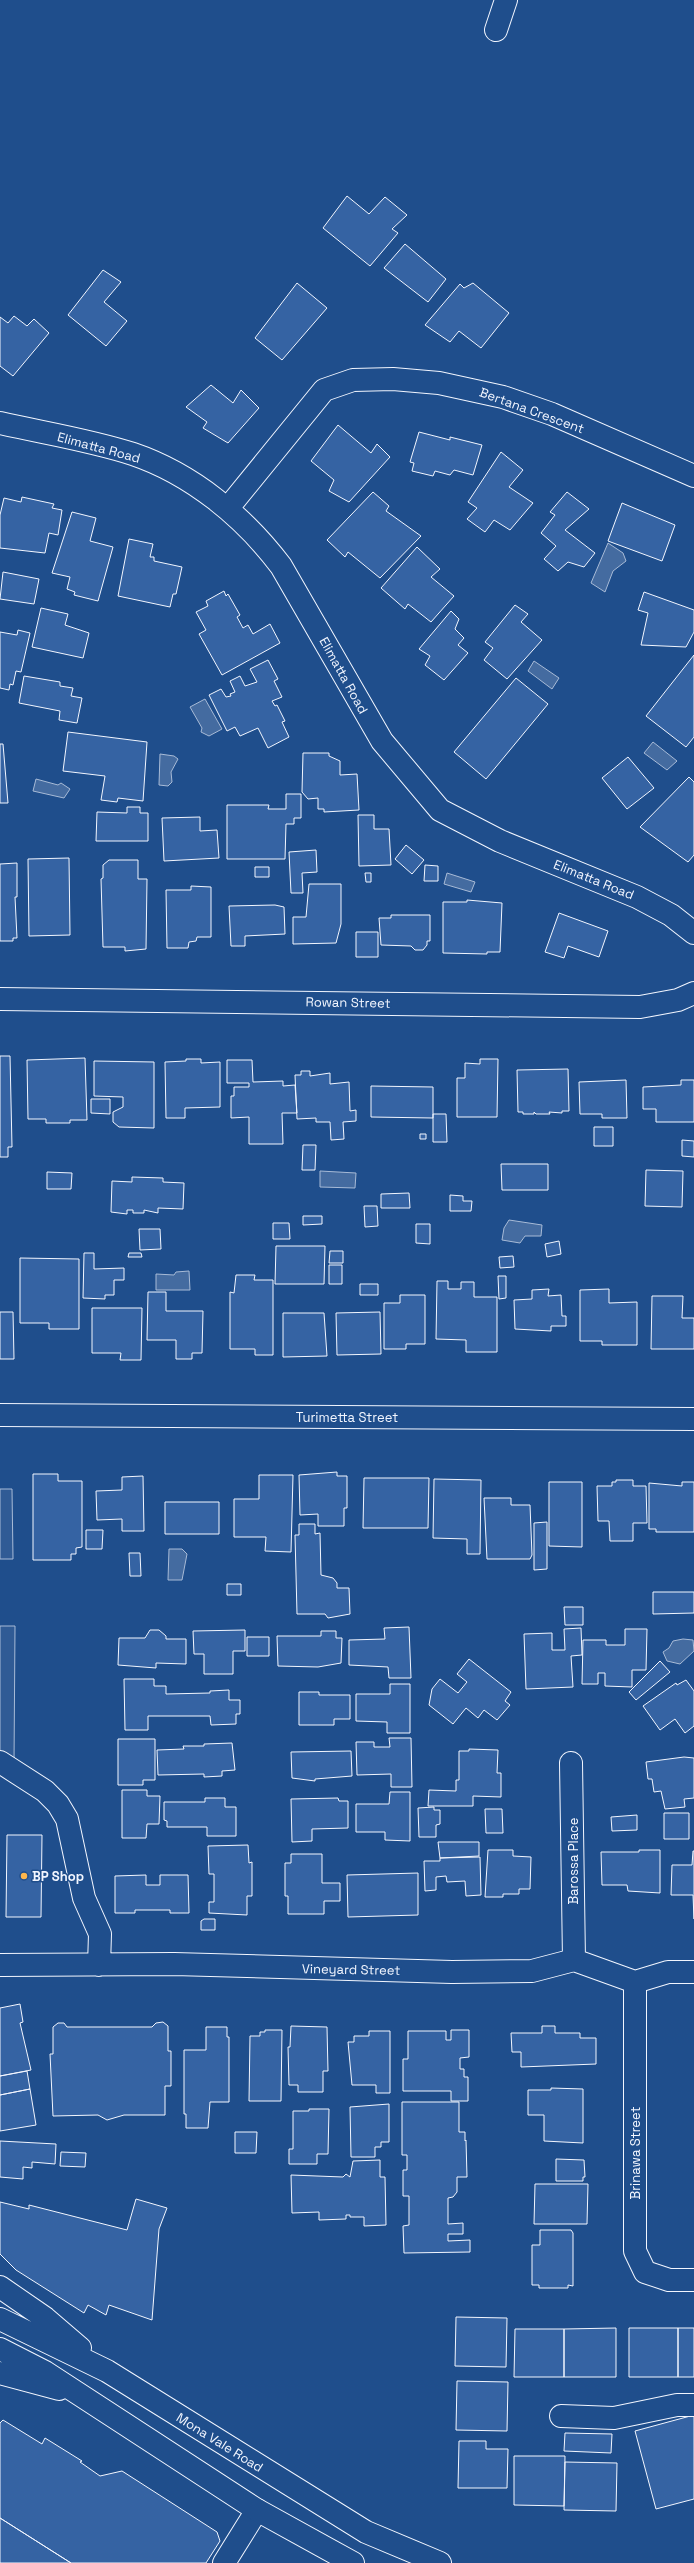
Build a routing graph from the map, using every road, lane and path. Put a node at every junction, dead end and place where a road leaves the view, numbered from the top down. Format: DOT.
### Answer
graph roads {
  1 [pos="506,0"];
  2 [pos="496,30"];
  3 [pos="0,423"];
  4 [pos="694,476"];
  5 [pos="228,508"];
  6 [pos="694,933"];
  7 [pos="694,993"];
  8 [pos="0,999"];
  9 [pos="0,1415"];
  10 [pos="694,1419"];
  11 [pos="0,1762"];
  12 [pos="570,1763"];
  13 [pos="574,1960"];
  14 [pos="0,1965"];
  15 [pos="99,1965"];
  16 [pos="694,1972"];
  17 [pos="635,1982"];
  18 [pos="694,2280"];
  19 [pos="0,2287"];
  20 [pos="0,2320"];
  21 [pos="0,2349"];
  22 [pos="106,2372"];
  23 [pos="0,2373"];
  24 [pos="78,2394"];
  25 [pos="694,2404"];
  26 [pos="561,2416"];
  27 [pos="257,2510"];
  28 [pos="224,2563"];
  29 [pos="353,2563"];
  30 [pos="440,2563"];
  1 -- 2 [label="main road"];
  3 -- 5 [label="main road, Elimatta Road"];
  4 -- 5 [label="main road, Bertana Crescent"];
  5 -- 6 [label="main road, Elimatta Road"];
  7 -- 8 [label="main road, Rowan Street"];
  9 -- 10 [label="main road, Turimetta Street"];
  11 -- 15 [label="main road"];
  12 -- 13 [label="main road, Barossa Place"];
  13 -- 15 [label="main road, Vineyard Street"];
  13 -- 17 [label="main road"];
  14 -- 15 [label="main road, Vineyard Street"];
  16 -- 17 [label="main road"];
  17 -- 18 [label="main road, Brinawa Street"];
  19 -- 22 [label="main road"];
  20 -- 22 [label="main road, Mona Vale Road"];
  21 -- 24 [label="main road"];
  22 -- 30 [label="main road, Mona Vale Road"];
  23 -- 24 [label="main road"];
  24 -- 27 [label="main road"];
  25 -- 26 [label="main road"];
  27 -- 28 [label="main road"];
  27 -- 29 [label="main road"];
}
